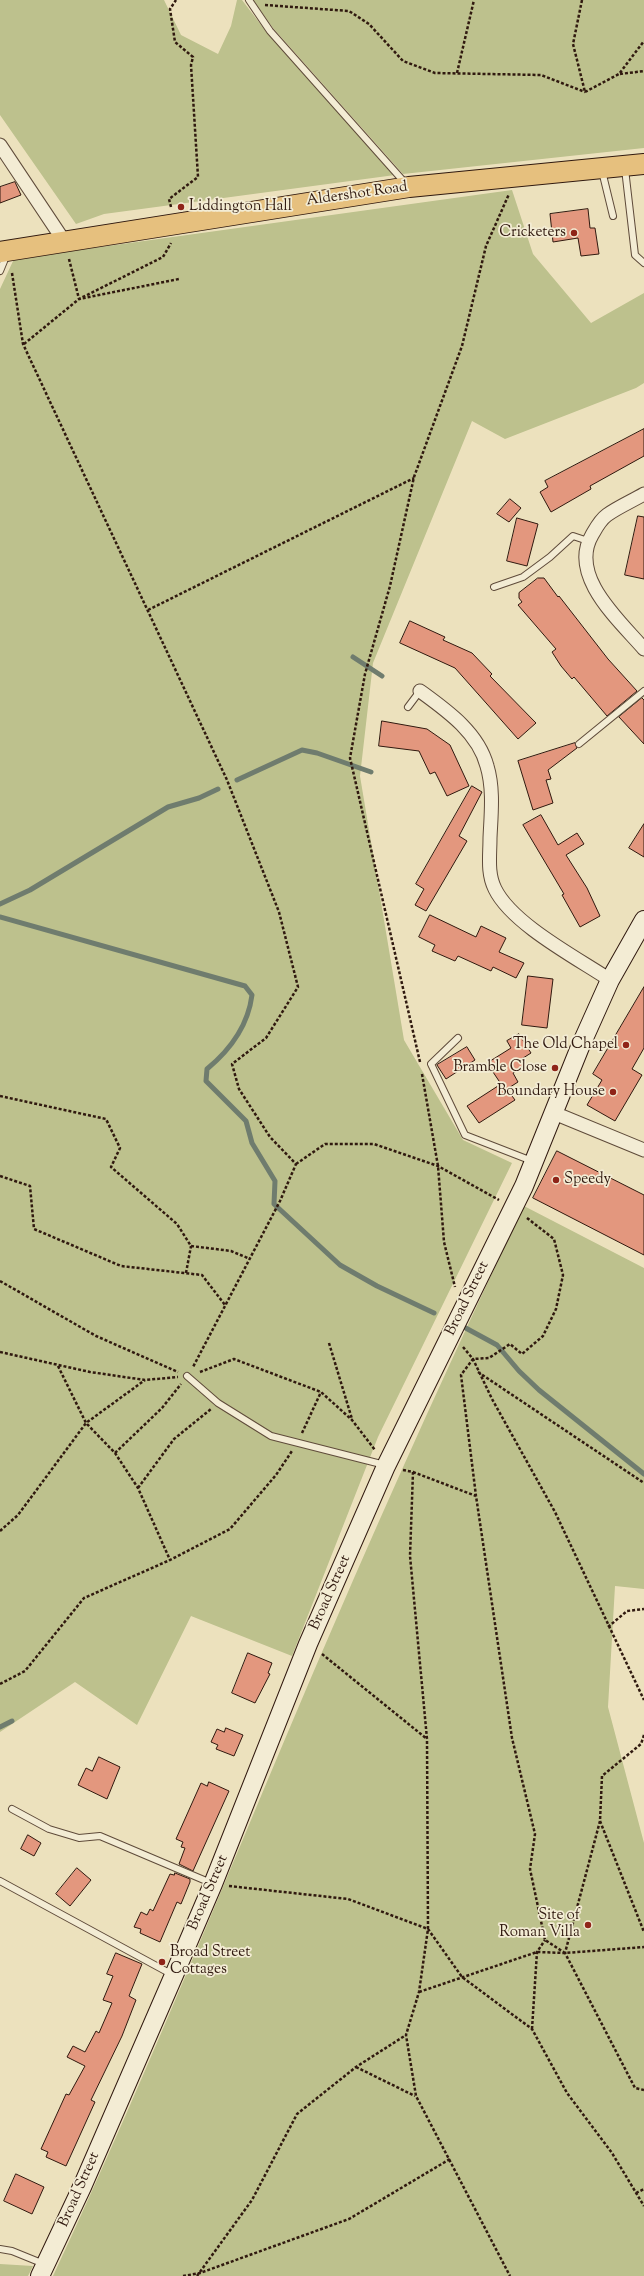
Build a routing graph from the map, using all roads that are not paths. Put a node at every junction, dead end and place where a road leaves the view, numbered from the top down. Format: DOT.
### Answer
graph roads {
  1 [pos="250,2"];
  2 [pos="0,145"];
  3 [pos="634,165"];
  4 [pos="601,167"];
  5 [pos="409,187"];
  6 [pos="613,216"];
  7 [pos="64,241"];
  8 [pos="4,251"];
  9 [pos="644,262"];
  10 [pos="0,271"];
  11 [pos="644,494"];
  12 [pos="588,541"];
  13 [pos="494,587"];
  14 [pos="644,649"];
  15 [pos="420,691"];
  16 [pos="644,691"];
  17 [pos="408,706"];
  18 [pos="580,744"];
  19 [pos="644,920"];
  20 [pos="610,980"];
  21 [pos="458,1038"];
  22 [pos="554,1113"];
  23 [pos="644,1150"];
  24 [pos="535,1162"];
  25 [pos="187,1376"];
  26 [pos="386,1466"];
  27 [pos="12,1809"];
  28 [pos="0,1882"];
  29 [pos="213,1884"];
  30 [pos="174,1975"];
  31 [pos="0,2249"];
  32 [pos="43,2270"];
  1 -- 5 [label="lane"];
  2 -- 7 [label="street"];
  3 -- 4 [label="main road, Aldershot Road"];
  3 -- 9 [label="lane"];
  4 -- 5 [label="main road, Aldershot Road"];
  4 -- 6 [label="lane"];
  5 -- 7 [label="main road, Aldershot Road"];
  7 -- 8 [label="main road, Aldershot Road"];
  8 -- 10 [label="lane"];
  11 -- 12 [label="street"];
  12 -- 13 [label="lane"];
  12 -- 14 [label="street"];
  15 -- 17 [label="lane"];
  15 -- 20 [label="street"];
  16 -- 18 [label="lane"];
  19 -- 20 [label="street, Broad Street"];
  20 -- 22 [label="street, Broad Street"];
  21 -- 24 [label="lane"];
  22 -- 23 [label="street"];
  22 -- 24 [label="street, Broad Street"];
  24 -- 26 [label="street, Broad Street"];
  25 -- 26 [label="lane"];
  26 -- 29 [label="street, Broad Street"];
  27 -- 29 [label="lane"];
  28 -- 30 [label="lane"];
  29 -- 30 [label="street, Broad Street"];
  30 -- 32 [label="street, Broad Street"];
  31 -- 32 [label="lane"];
}
